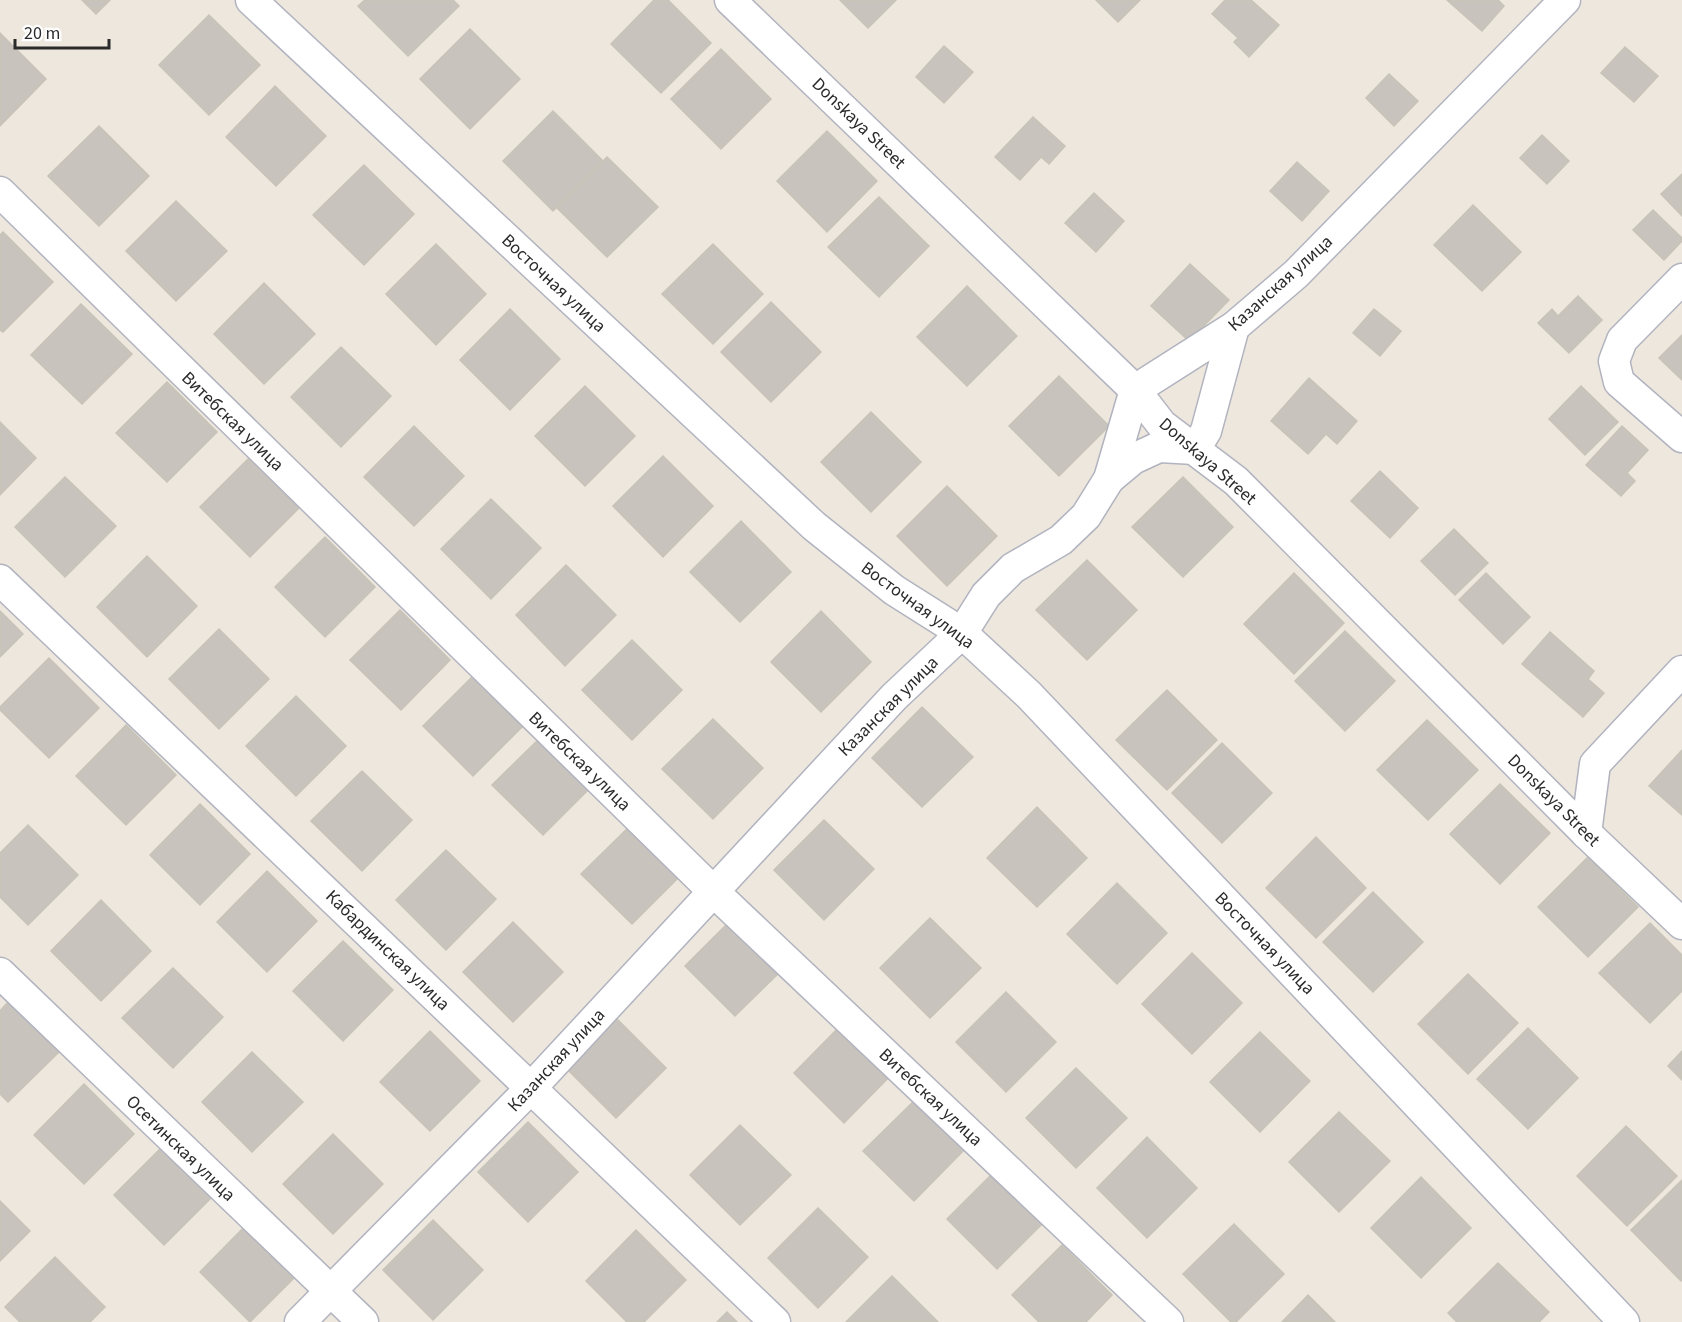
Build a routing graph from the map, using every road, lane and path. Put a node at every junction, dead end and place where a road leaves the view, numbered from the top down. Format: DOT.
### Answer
graph roads {
  1 [pos="251,0"];
  2 [pos="730,0"];
  3 [pos="1565,0"];
  4 [pos="0,192"];
  5 [pos="1682,279"];
  6 [pos="1234,327"];
  7 [pos="1135,390"];
  8 [pos="1682,437"];
  9 [pos="1195,449"];
  10 [pos="1109,479"];
  11 [pos="0,580"];
  12 [pos="962,633"];
  13 [pos="1682,671"];
  14 [pos="1586,833"];
  15 [pos="713,891"];
  16 [pos="1682,924"];
  17 [pos="0,973"];
  18 [pos="531,1088"];
  19 [pos="330,1290"];
  20 [pos="300,1322"];
  21 [pos="363,1322"];
  22 [pos="775,1322"];
  23 [pos="1168,1322"];
  24 [pos="1624,1322"];
  1 -- 12 [label="street, Восточная улица"];
  2 -- 7 [label="street, Donskaya Street"];
  3 -- 6 [label="street, Казанская улица"];
  4 -- 15 [label="street, Витебская улица"];
  5 -- 8 [label="street"];
  6 -- 7 [label="street, Казанская улица"];
  6 -- 9 [label="street"];
  7 -- 9 [label="street, Donskaya Street"];
  7 -- 10 [label="street, Казанская улица"];
  9 -- 10 [label="street"];
  9 -- 14 [label="street, Donskaya Street"];
  10 -- 12 [label="street, Казанская улица"];
  11 -- 18 [label="street, Кабардинская улица"];
  12 -- 15 [label="street, Казанская улица"];
  12 -- 24 [label="street, Восточная улица"];
  13 -- 14 [label="street"];
  14 -- 16 [label="street, Donskaya Street"];
  15 -- 18 [label="street, Казанская улица"];
  15 -- 23 [label="street, Витебская улица"];
  17 -- 19 [label="street, Осетинская улица"];
  18 -- 19 [label="street, Казанская улица"];
  18 -- 22 [label="street, Кабардинская улица"];
  19 -- 20 [label="street, Казанская улица"];
  19 -- 21 [label="street, Осетинская улица"];
}
